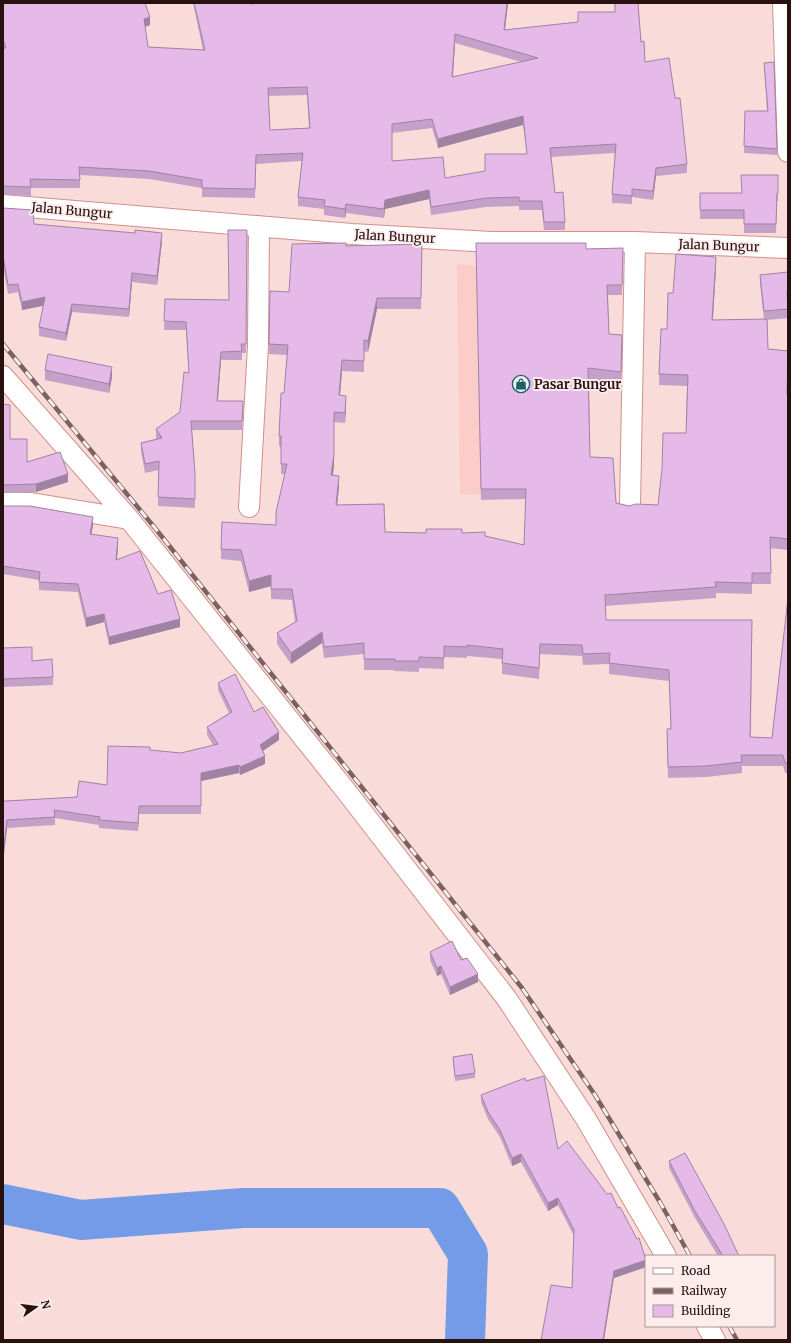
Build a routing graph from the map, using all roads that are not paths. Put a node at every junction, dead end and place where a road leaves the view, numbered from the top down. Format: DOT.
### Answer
graph roads {
  1 [pos="783,3"];
  2 [pos="788,152"];
  3 [pos="3,205"];
  4 [pos="259,226"];
  5 [pos="635,242"];
  6 [pos="788,248"];
  7 [pos="3,376"];
  8 [pos="3,503"];
  9 [pos="630,505"];
  10 [pos="249,507"];
  11 [pos="129,519"];
  12 [pos="665,1255"];
  13 [pos="708,1327"];
  14 [pos="715,1340"];
  1 -- 2 [label="street"];
  3 -- 4 [label="street, Jalan Bungur"];
  4 -- 5 [label="street, Jalan Bungur"];
  4 -- 10 [label="street"];
  5 -- 6 [label="street, Jalan Bungur"];
  5 -- 9 [label="street"];
  7 -- 11 [label="street"];
  8 -- 11 [label="street"];
  11 -- 12 [label="street"];
  13 -- 14 [label="street"];
}
